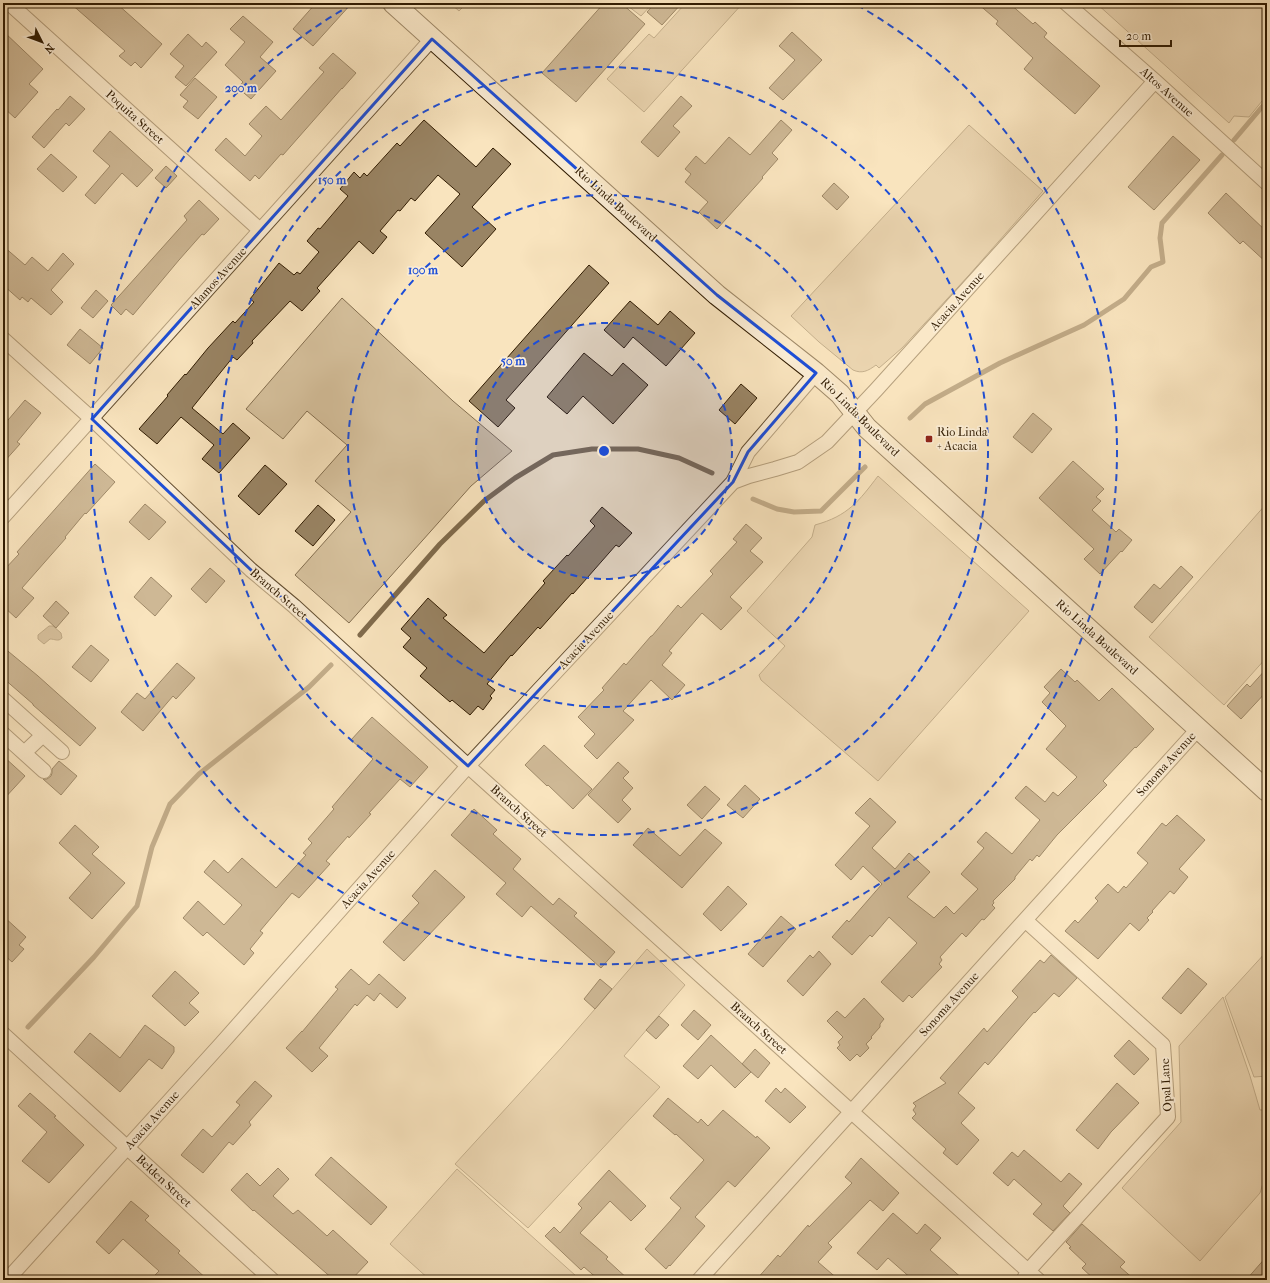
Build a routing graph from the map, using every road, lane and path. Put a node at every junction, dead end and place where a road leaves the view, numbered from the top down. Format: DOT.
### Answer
graph roads {
  1 [pos="9,3"];
  2 [pos="393,3"];
  3 [pos="1066,3"];
  4 [pos="432,39"];
  5 [pos="1155,81"];
  6 [pos="1267,183"];
  7 [pos="260,230"];
  8 [pos="3,339"];
  9 [pos="816,373"];
  10 [pos="855,413"];
  11 [pos="92,419"];
  12 [pos="733,482"];
  13 [pos="3,517"];
  14 [pos="3,699"];
  15 [pos="1198,729"];
  16 [pos="3,734"];
  17 [pos="43,735"];
  18 [pos="62,752"];
  19 [pos="24,753"];
  20 [pos="468,766"];
  21 [pos="44,771"];
  22 [pos="1267,791"];
  23 [pos="1025,920"];
  24 [pos="3,1034"];
  25 [pos="852,1112"];
  26 [pos="127,1147"];
  27 [pos="1030,1277"];
  28 [pos="7,1280"];
  29 [pos="272,1280"];
  30 [pos="699,1280"];
  1 -- 7 [label="street, Poquita Street"];
  2 -- 4 [label="main road, Rio Linda Boulevard"];
  3 -- 5 [label="street, Altos Avenue"];
  4 -- 7 [label="street, Alamos Avenue"];
  4 -- 9 [label="main road, Rio Linda Boulevard"];
  5 -- 6 [label="street, Altos Avenue"];
  5 -- 10 [label="street, Acacia Avenue"];
  7 -- 11 [label="street, Alamos Avenue"];
  8 -- 11 [label="street, Branch Street"];
  9 -- 10 [label="main road, Rio Linda Boulevard"];
  9 -- 12 [label="street, Acacia Avenue"];
  10 -- 12 [label="street, Acacia Avenue"];
  10 -- 15 [label="main road, Rio Linda Boulevard"];
  11 -- 13 [label="street, Alamos Avenue"];
  11 -- 20 [label="street, Branch Street"];
  12 -- 20 [label="street, Acacia Avenue"];
  14 -- 17 [label="street"];
  15 -- 22 [label="main road, Rio Linda Boulevard"];
  15 -- 23 [label="street, Sonoma Avenue"];
  16 -- 19 [label="street"];
  17 -- 18 [label="street"];
  17 -- 19 [label="street"];
  19 -- 21 [label="street"];
  20 -- 25 [label="street, Branch Street"];
  20 -- 26 [label="street, Acacia Avenue"];
  23 -- 25 [label="street, Sonoma Avenue"];
  23 -- 27 [label="street, Opal Lane"];
  24 -- 26 [label="street, Belden Street"];
  25 -- 27 [label="street, Branch Street"];
  25 -- 30 [label="street, Sonoma Avenue"];
  26 -- 28 [label="street, Acacia Avenue"];
  26 -- 29 [label="street, Belden Street"];
}
